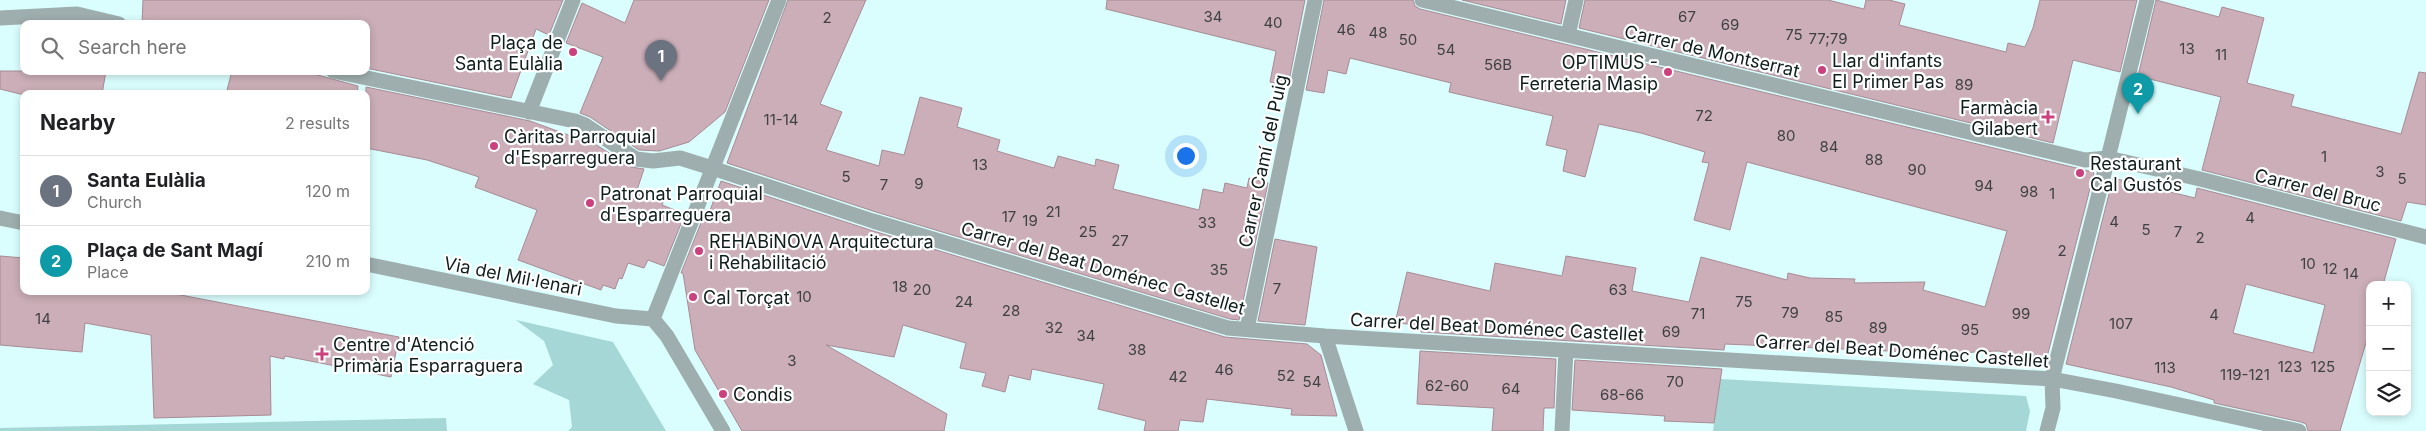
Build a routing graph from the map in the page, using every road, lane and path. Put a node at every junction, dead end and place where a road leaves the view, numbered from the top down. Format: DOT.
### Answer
graph roads {
  1 [pos="573,0"];
  2 [pos="779,0"];
  3 [pos="1315,0"];
  4 [pos="1422,0"];
  5 [pos="1576,0"];
  6 [pos="2148,0"];
  7 [pos="0,18"];
  8 [pos="102,20"];
  9 [pos="1568,36"];
  10 [pos="352,75"];
  11 [pos="529,112"];
  12 [pos="2108,158"];
  13 [pos="712,168"];
  14 [pos="0,218"];
  15 [pos="20,222"];
  16 [pos="2426,237"];
  17 [pos="370,265"];
  18 [pos="653,319"];
  19 [pos="1247,329"];
  20 [pos="1325,336"];
  21 [pos="1566,350"];
  22 [pos="2052,379"];
  23 [pos="722,431"];
  24 [pos="1356,431"];
  25 [pos="1562,431"];
  26 [pos="2047,431"];
  27 [pos="2299,431"];
  1 -- 11 [label="street"];
  2 -- 13 [label="street"];
  3 -- 19 [label="street, Carrer Camí del Puig"];
  4 -- 9 [label="street, Carrer de Montserrat"];
  5 -- 9 [label="street"];
  6 -- 12 [label="street"];
  7 -- 8 [label="street"];
  9 -- 12 [label="street, Carrer de Montserrat"];
  10 -- 11 [label="street, Carrer del Beat Doménec Castellet"];
  11 -- 13 [label="street, Carrer del Beat Doménec Castellet"];
  12 -- 16 [label="street, Carrer del Bruc"];
  12 -- 22 [label="street"];
  13 -- 18 [label="street"];
  13 -- 19 [label="street, Carrer del Beat Doménec Castellet"];
  14 -- 15 [label="street"];
  17 -- 18 [label="street, Via del Mil·lenari"];
  18 -- 23 [label="street"];
  19 -- 20 [label="street, Carrer del Beat Doménec Castellet"];
  20 -- 21 [label="street, Carrer del Beat Doménec Castellet"];
  20 -- 24 [label="street"];
  21 -- 22 [label="street, Carrer del Beat Doménec Castellet"];
  21 -- 25 [label="street"];
  22 -- 26 [label="street"];
  22 -- 27 [label="street, Carrer del Beat Doménec Castellet"];
}
